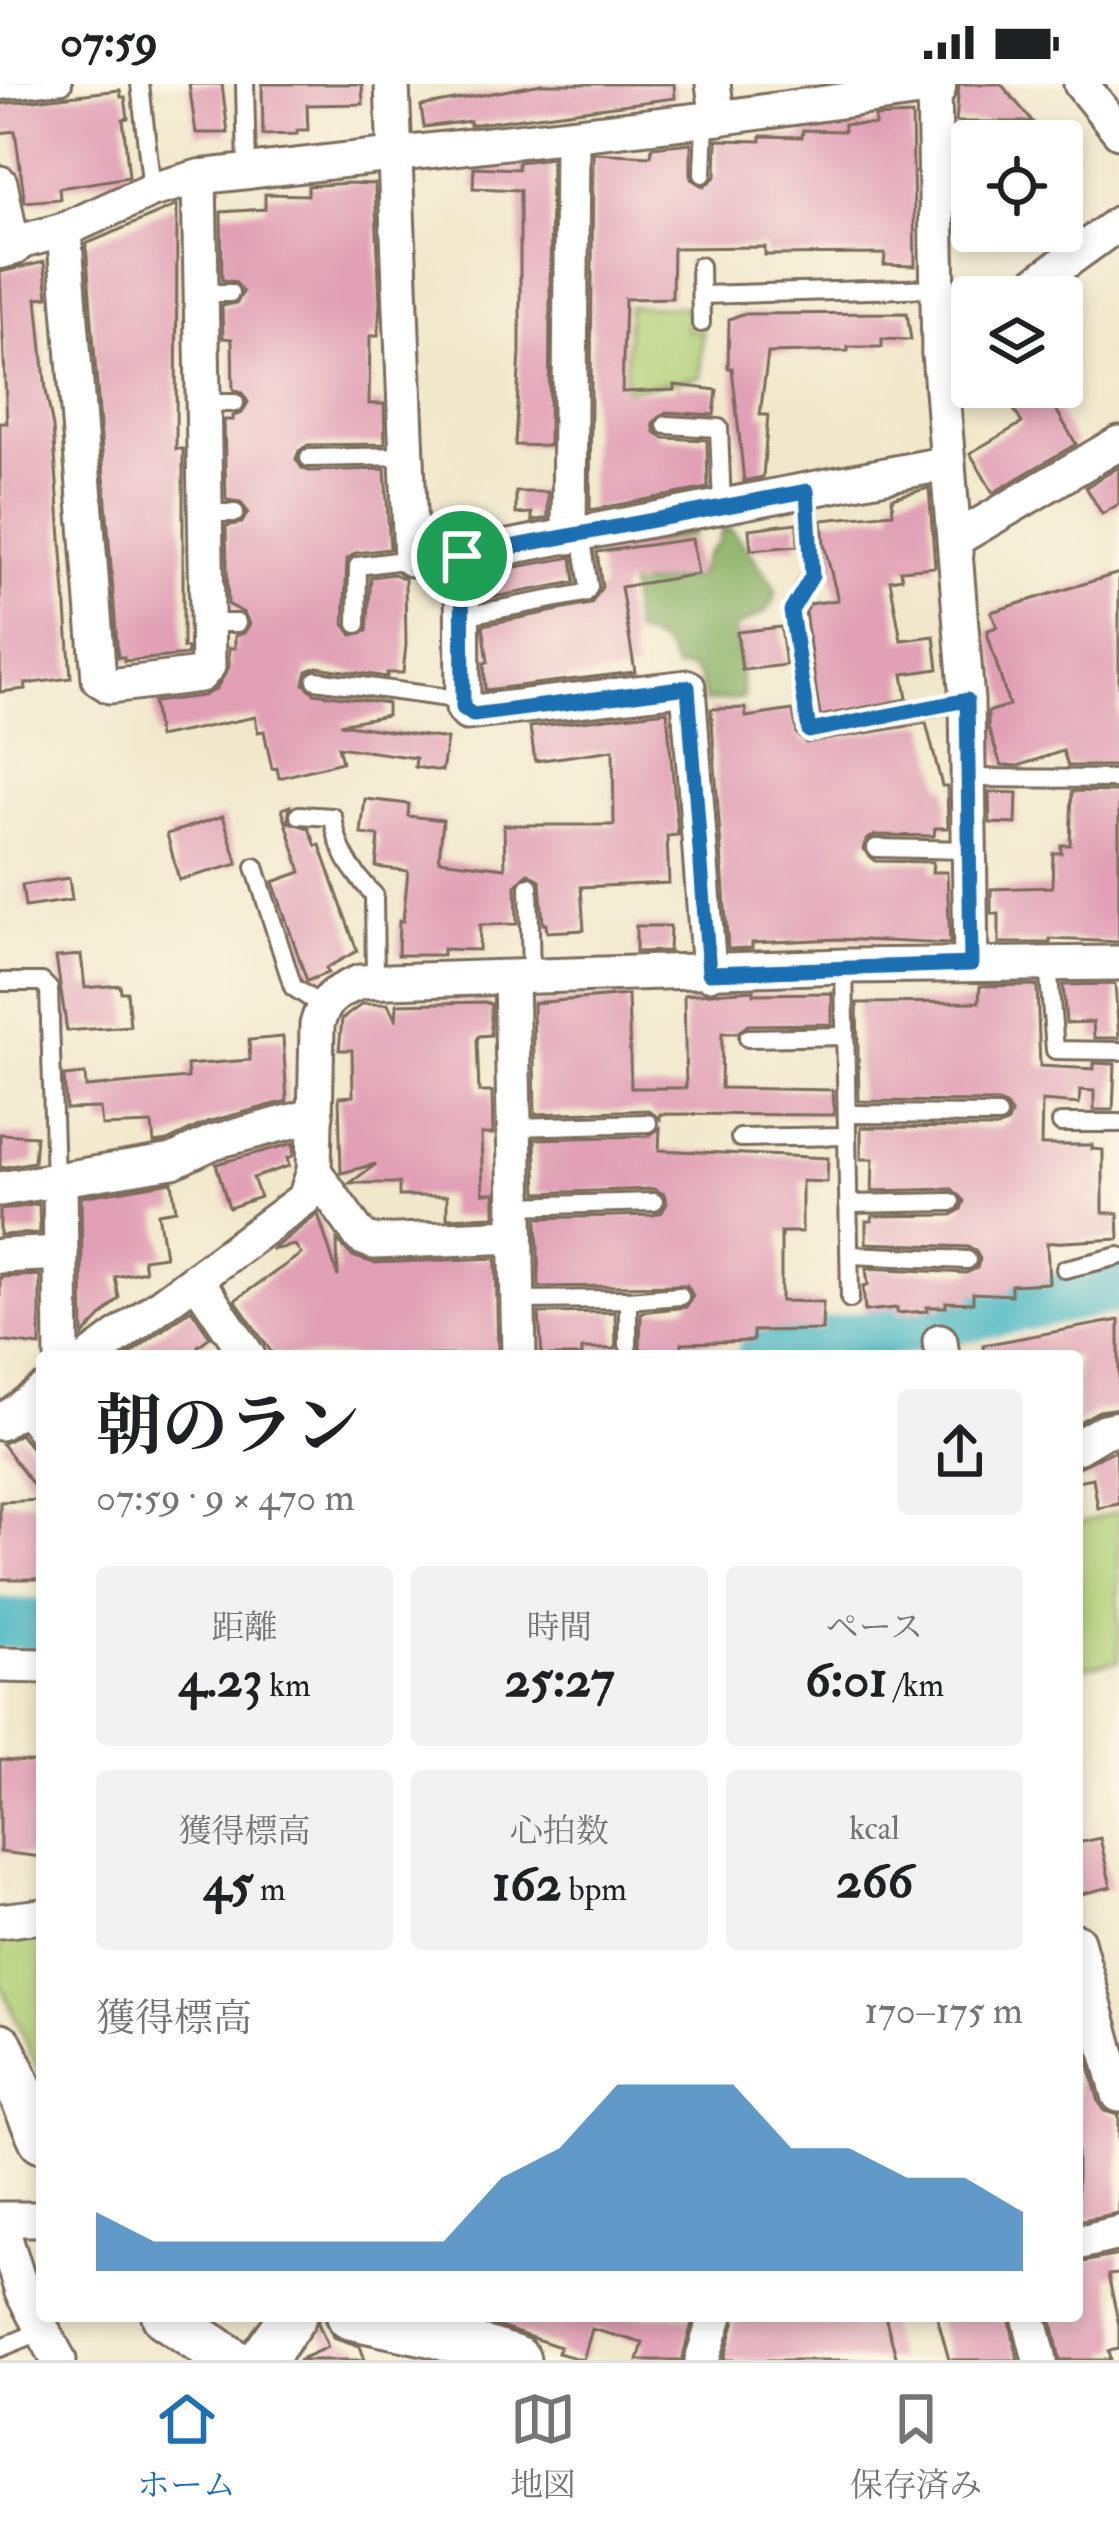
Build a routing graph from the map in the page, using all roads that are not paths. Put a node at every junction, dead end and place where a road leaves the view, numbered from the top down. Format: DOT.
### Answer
graph roads {
  1 [pos="63,84"];
  2 [pos="140,84"];
  3 [pos="244,84"];
  4 [pos="392,84"];
  5 [pos="712,84"];
  6 [pos="1082,84"];
  7 [pos="934,86"];
  8 [pos="0,91"];
  9 [pos="711,119"];
  10 [pos="1119,131"];
  11 [pos="572,135"];
  12 [pos="398,155"];
  13 [pos="248,171"];
  14 [pos="703,174"];
  15 [pos="199,177"];
  16 [pos="0,182"];
  17 [pos="152,190"];
  18 [pos="1119,223"];
  19 [pos="64,230"];
  20 [pos="6,245"];
  21 [pos="700,266"];
  22 [pos="1046,276"];
  23 [pos="938,288"];
  24 [pos="700,295"];
  25 [pos="701,323"];
  26 [pos="951,344"];
  27 [pos="939,353"];
  28 [pos="666,425"];
  29 [pos="1119,443"];
  30 [pos="404,456"];
  31 [pos="309,458"];
  32 [pos="948,463"];
  33 [pos="807,491"];
  34 [pos="722,507"];
  35 [pos="575,535"];
  36 [pos="956,538"];
  37 [pos="462,556"];
  38 [pos="411,559"];
  39 [pos="463,616"];
  40 [pos="357,624"];
  41 [pos="316,680"];
  42 [pos="463,700"];
  43 [pos="967,700"];
  44 [pos="968,778"];
  45 [pos="1119,779"];
  46 [pos="299,815"];
  47 [pos="876,848"];
  48 [pos="969,850"];
  49 [pos="255,867"];
  50 [pos="529,886"];
  51 [pos="1048,963"];
  52 [pos="1119,963"];
  53 [pos="971,964"];
  54 [pos="844,966"];
  55 [pos="709,973"];
  56 [pos="521,978"];
  57 [pos="375,981"];
  58 [pos="0,982"];
  59 [pos="322,1006"];
  60 [pos="845,1036"];
  61 [pos="748,1038"];
  62 [pos="1119,1051"];
  63 [pos="847,1114"];
  64 [pos="316,1115"];
  65 [pos="998,1115"];
  66 [pos="648,1123"];
  67 [pos="1061,1123"];
  68 [pos="1119,1123"];
  69 [pos="516,1126"];
  70 [pos="847,1136"];
  71 [pos="740,1138"];
  72 [pos="314,1171"];
  73 [pos="57,1180"];
  74 [pos="0,1189"];
  75 [pos="654,1202"];
  76 [pos="951,1202"];
  77 [pos="848,1204"];
  78 [pos="516,1221"];
  79 [pos="61,1253"];
  80 [pos="850,1255"];
  81 [pos="0,1256"];
  82 [pos="1119,1256"];
  83 [pos="967,1260"];
  84 [pos="1065,1269"];
  85 [pos="196,1280"];
  86 [pos="680,1296"];
  87 [pos="850,1299"];
  88 [pos="518,1300"];
  89 [pos="627,1300"];
  90 [pos="628,1345"];
  91 [pos="62,1350"];
  92 [pos="100,1350"];
  93 [pos="244,1350"];
  94 [pos="518,1350"];
  95 [pos="1119,1428"];
  96 [pos="1083,1443"];
  97 [pos="0,1665"];
  98 [pos="36,1666"];
  99 [pos="36,1917"];
  100 [pos="0,1921"];
  101 [pos="1083,1963"];
  102 [pos="0,2046"];
  103 [pos="1119,2095"];
  104 [pos="36,2126"];
  105 [pos="36,2219"];
  106 [pos="0,2221"];
  107 [pos="1119,2233"];
  108 [pos="1083,2242"];
  109 [pos="36,2318"];
  110 [pos="174,2322"];
  111 [pos="288,2322"];
  112 [pos="379,2322"];
  113 [pos="714,2322"];
  114 [pos="1030,2322"];
  115 [pos="467,2340"];
  116 [pos="50,2345"];
  117 [pos="0,2348"];
  118 [pos="232,2360"];
  119 [pos="262,2360"];
  120 [pos="517,2360"];
  121 [pos="701,2360"];
  122 [pos="1040,2360"];
  1 -- 8 [label="lane"];
  2 -- 17 [label="lane"];
  3 -- 13 [label="lane"];
  4 -- 12 [label="street"];
  5 -- 9 [label="street"];
  6 -- 10 [label="street"];
  7 -- 9 [label="street"];
  7 -- 23 [label="street"];
  9 -- 11 [label="street"];
  9 -- 14 [label="lane"];
  11 -- 12 [label="street"];
  11 -- 35 [label="street"];
  12 -- 13 [label="street"];
  12 -- 30 [label="street"];
  13 -- 15 [label="street"];
  15 -- 17 [label="street"];
  15 -- 19 [label="street"];
  16 -- 20 [label="street"];
  17 -- 19 [label="street"];
  18 -- 22 [label="street"];
  19 -- 20 [label="street"];
  21 -- 24 [label="lane"];
  23 -- 24 [label="lane"];
  23 -- 27 [label="street"];
  24 -- 25 [label="lane"];
  26 -- 27 [label="street"];
  27 -- 32 [label="street"];
  28 -- 34 [label="lane"];
  29 -- 36 [label="street"];
  30 -- 31 [label="lane"];
  30 -- 38 [label="street"];
  32 -- 33 [label="street"];
  32 -- 36 [label="street"];
  33 -- 34 [label="street"];
  33 -- 43 [label="lane"];
  34 -- 35 [label="street"];
  35 -- 37 [label="street"];
  35 -- 39 [label="lane"];
  36 -- 43 [label="street"];
  37 -- 38 [label="street"];
  37 -- 39 [label="street"];
  38 -- 40 [label="lane"];
  39 -- 42 [label="street"];
  41 -- 42 [label="lane"];
  42 -- 55 [label="street"];
  43 -- 44 [label="street"];
  44 -- 45 [label="lane"];
  44 -- 48 [label="street"];
  46 -- 57 [label="lane"];
  47 -- 48 [label="lane"];
  48 -- 53 [label="street"];
  49 -- 59 [label="lane"];
  50 -- 56 [label="lane"];
  51 -- 52 [label="street"];
  51 -- 53 [label="street"];
  51 -- 62 [label="lane"];
  53 -- 54 [label="street"];
  54 -- 55 [label="street"];
  54 -- 60 [label="lane"];
  55 -- 56 [label="street"];
  56 -- 57 [label="street"];
  56 -- 69 [label="street"];
  57 -- 59 [label="street"];
  58 -- 73 [label="lane"];
  59 -- 64 [label="street"];
  60 -- 61 [label="lane"];
  60 -- 63 [label="lane"];
  63 -- 65 [label="lane"];
  63 -- 70 [label="lane"];
  64 -- 72 [label="street"];
  64 -- 73 [label="street"];
  66 -- 69 [label="lane"];
  67 -- 68 [label="lane"];
  69 -- 78 [label="street"];
  70 -- 71 [label="lane"];
  70 -- 77 [label="lane"];
  72 -- 78 [label="street"];
  72 -- 85 [label="street"];
  73 -- 74 [label="street"];
  73 -- 79 [label="street"];
  75 -- 78 [label="lane"];
  76 -- 77 [label="lane"];
  77 -- 80 [label="lane"];
  78 -- 88 [label="street"];
  79 -- 81 [label="street"];
  79 -- 91 [label="street"];
  80 -- 83 [label="lane"];
  80 -- 87 [label="lane"];
  82 -- 84 [label="lane"];
  85 -- 92 [label="street"];
  85 -- 93 [label="street"];
  86 -- 89 [label="lane"];
  88 -- 89 [label="lane"];
  88 -- 94 [label="street"];
  89 -- 90 [label="lane"];
  95 -- 96 [label="street"];
  97 -- 98 [label="street"];
  99 -- 100 [label="street"];
  101 -- 103 [label="street"];
  102 -- 104 [label="main road"];
  105 -- 106 [label="street"];
  106 -- 109 [label="street"];
  107 -- 108 [label="street"];
  110 -- 118 [label="main road"];
  111 -- 119 [label="main road"];
  112 -- 115 [label="main road"];
  113 -- 121 [label="street"];
  114 -- 122 [label="street"];
  115 -- 120 [label="main road"];
  116 -- 117 [label="lane"];
}
